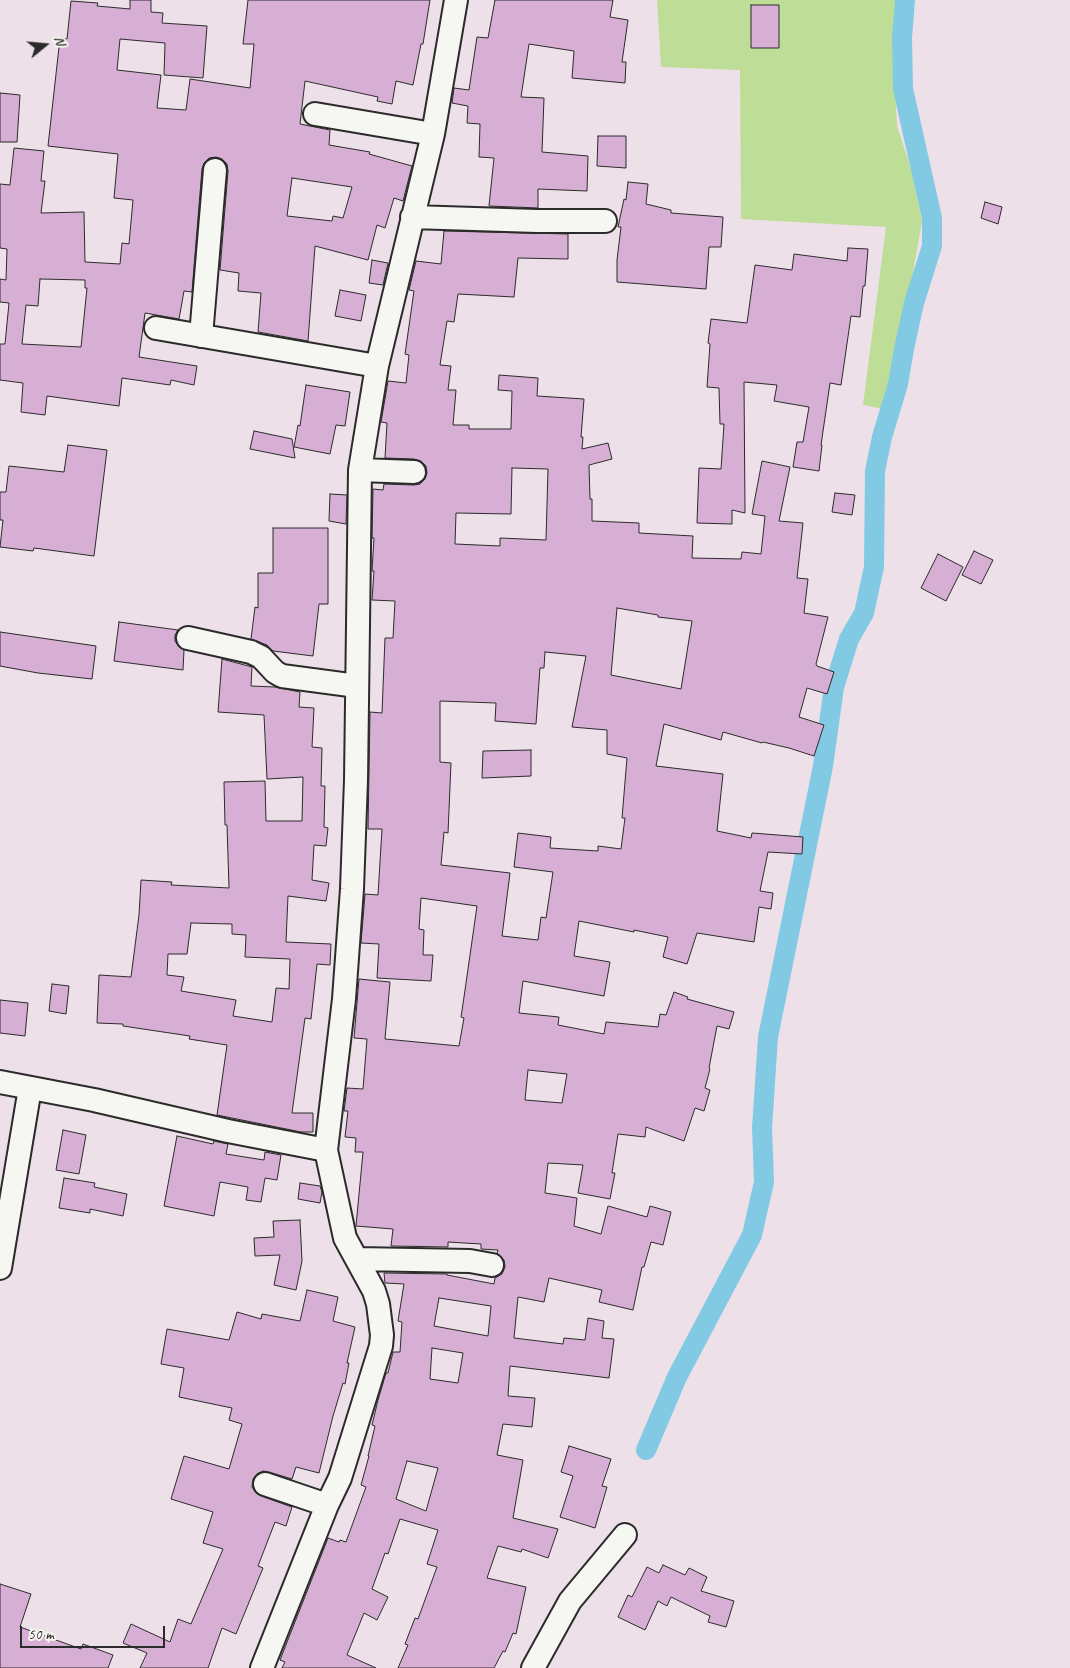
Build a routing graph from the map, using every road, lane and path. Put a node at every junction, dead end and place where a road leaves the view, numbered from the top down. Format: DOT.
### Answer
graph roads {
  1 [pos="456,0"];
  2 [pos="314,114"];
  3 [pos="433,134"];
  4 [pos="215,170"];
  5 [pos="412,217"];
  6 [pos="605,221"];
  7 [pos="156,328"];
  8 [pos="201,336"];
  9 [pos="377,366"];
  10 [pos="360,470"];
  11 [pos="414,472"];
  12 [pos="188,638"];
  13 [pos="357,686"];
  14 [pos="0,1082"];
  15 [pos="30,1088"];
  16 [pos="326,1150"];
  17 [pos="357,1259"];
  18 [pos="492,1265"];
  19 [pos="0,1268"];
  20 [pos="265,1484"];
  21 [pos="327,1505"];
  22 [pos="625,1535"];
  23 [pos="262,1668"];
  24 [pos="533,1668"];
  1 -- 3 [label="street"];
  2 -- 3 [label="street"];
  3 -- 5 [label="street"];
  4 -- 8 [label="street"];
  5 -- 6 [label="street"];
  5 -- 9 [label="street"];
  7 -- 8 [label="street"];
  8 -- 9 [label="street"];
  9 -- 10 [label="street"];
  10 -- 11 [label="street"];
  10 -- 13 [label="street"];
  12 -- 13 [label="street"];
  13 -- 16 [label="street"];
  14 -- 15 [label="street"];
  15 -- 16 [label="street"];
  15 -- 19 [label="street"];
  16 -- 17 [label="street"];
  17 -- 18 [label="street"];
  17 -- 21 [label="street"];
  20 -- 21 [label="street"];
  21 -- 23 [label="street"];
  22 -- 24 [label="street"];
}
